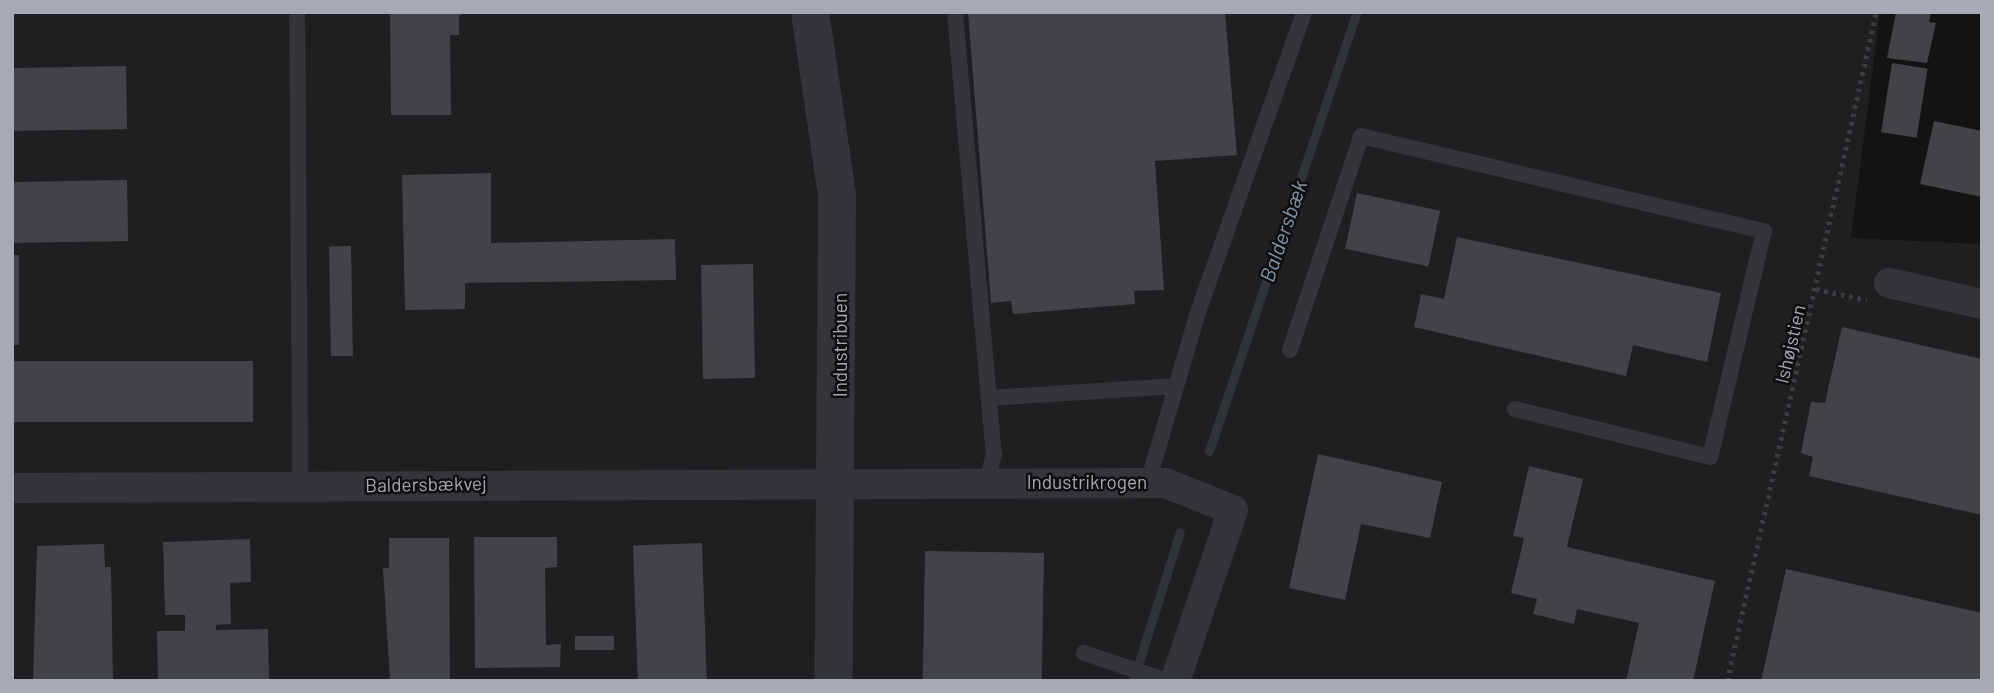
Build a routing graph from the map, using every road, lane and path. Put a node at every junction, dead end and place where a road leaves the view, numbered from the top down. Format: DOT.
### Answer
graph roads {
  1 [pos="298,12"];
  2 [pos="810,12"];
  3 [pos="955,12"];
  4 [pos="1304,12"];
  5 [pos="1876,12"];
  6 [pos="1889,283"];
  7 [pos="1816,289"];
  8 [pos="1982,304"];
  9 [pos="1290,350"];
  10 [pos="1176,386"];
  11 [pos="989,398"];
  12 [pos="1516,410"];
  13 [pos="839,480"];
  14 [pos="987,481"];
  15 [pos="1148,482"];
  16 [pos="300,485"];
  17 [pos="12,488"];
  18 [pos="1084,653"];
  19 [pos="834,681"];
  20 [pos="1168,681"];
  21 [pos="1175,681"];
  22 [pos="1727,681"];
  1 -- 16 [label="lane"];
  2 -- 13 [label="street, Industribuen"];
  3 -- 11 [label="lane"];
  4 -- 10 [label="lane"];
  5 -- 7 [label="path, Ishøjstien"];
  6 -- 7 [label="path"];
  6 -- 8 [label="street"];
  7 -- 22 [label="path, Ishøjstien"];
  9 -- 12 [label="lane"];
  10 -- 11 [label="lane"];
  10 -- 15 [label="lane"];
  11 -- 14 [label="lane"];
  13 -- 14 [label="street, Industrikrogen"];
  13 -- 16 [label="street, Baldersbækvej"];
  13 -- 19 [label="street, Industribuen"];
  14 -- 15 [label="street, Industrikrogen"];
  15 -- 21 [label="street, Industrikrogen"];
  16 -- 17 [label="street, Baldersbækvej"];
  18 -- 20 [label="lane"];
}
